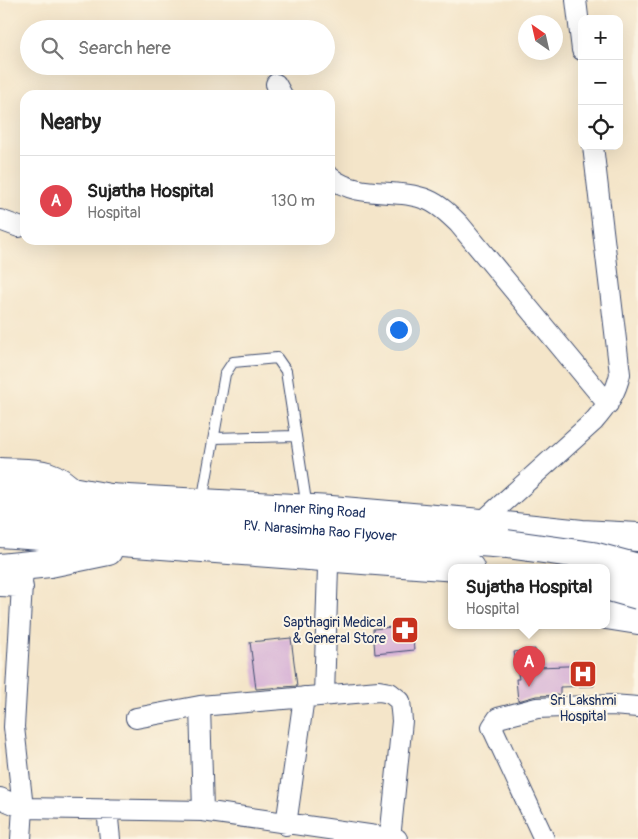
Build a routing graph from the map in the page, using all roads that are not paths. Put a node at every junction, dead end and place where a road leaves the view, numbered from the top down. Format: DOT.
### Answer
graph roads {
  1 [pos="576,0"];
  2 [pos="578,17"];
  3 [pos="593,150"];
  4 [pos="335,180"];
  5 [pos="0,220"];
  6 [pos="19,227"];
  7 [pos="608,404"];
  8 [pos="295,436"];
  9 [pos="214,438"];
  10 [pos="0,468"];
  11 [pos="0,486"];
  12 [pos="77,492"];
  13 [pos="0,493"];
  14 [pos="110,498"];
  15 [pos="202,503"];
  16 [pos="0,507"];
  17 [pos="308,509"];
  18 [pos="482,523"];
  19 [pos="0,533"];
  20 [pos="638,537"];
  21 [pos="0,544"];
  22 [pos="108,551"];
  23 [pos="638,562"];
  24 [pos="448,566"];
  25 [pos="328,567"];
  26 [pos="638,568"];
  27 [pos="15,574"];
  28 [pos="448,580"];
  29 [pos="0,586"];
  30 [pos="610,587"];
  31 [pos="610,592"];
  32 [pos="638,595"];
  33 [pos="610,616"];
  34 [pos="638,620"];
  35 [pos="324,696"];
  36 [pos="304,697"];
  37 [pos="200,706"];
  38 [pos="638,708"];
  39 [pos="136,718"];
  40 [pos="0,798"];
  41 [pos="23,808"];
  42 [pos="107,809"];
  43 [pos="202,811"];
  44 [pos="286,824"];
  45 [pos="21,839"];
  46 [pos="110,839"];
  47 [pos="392,839"];
  48 [pos="544,839"];
  1 -- 2 [label="street"];
  3 -- 7 [label="street"];
  4 -- 7 [label="street"];
  5 -- 6 [label="street"];
  7 -- 18 [label="street"];
  8 -- 9 [label="lane"];
  8 -- 9 [label="lane"];
  8 -- 17 [label="lane"];
  9 -- 15 [label="lane"];
  10 -- 12 [label="street"];
  11 -- 12 [label="main road"];
  12 -- 14 [label="main road"];
  13 -- 14 [label="main road, Inner Ring Road"];
  14 -- 15 [label="main road, Inner Ring Road"];
  15 -- 17 [label="main road, Inner Ring Road"];
  16 -- 26 [label="main road, P.V. Narasimha Rao Flyover, bridge"];
  17 -- 18 [label="main road, Inner Ring Road"];
  18 -- 20 [label="main road, Inner Ring Road"];
  18 -- 23 [label="main road"];
  19 -- 24 [label="main road, P.V. Narasimha Rao Flyover"];
  21 -- 22 [label="main road"];
  22 -- 25 [label="main road"];
  22 -- 27 [label="main road"];
  25 -- 28 [label="main road"];
  25 -- 35 [label="street"];
  27 -- 29 [label="street"];
  27 -- 41 [label="street"];
  30 -- 32 [label="main road, bridge"];
  31 -- 32 [label="main road"];
  33 -- 34 [label="main road"];
  35 -- 36 [label="street"];
  35 -- 47 [label="street"];
  36 -- 37 [label="street"];
  36 -- 44 [label="street"];
  37 -- 39 [label="street"];
  37 -- 43 [label="street"];
  38 -- 48 [label="street"];
  40 -- 41 [label="street"];
  41 -- 42 [label="street"];
  41 -- 45 [label="street"];
  42 -- 43 [label="street"];
  42 -- 46 [label="street"];
  43 -- 44 [label="street"];
  44 -- 47 [label="street"];
}
